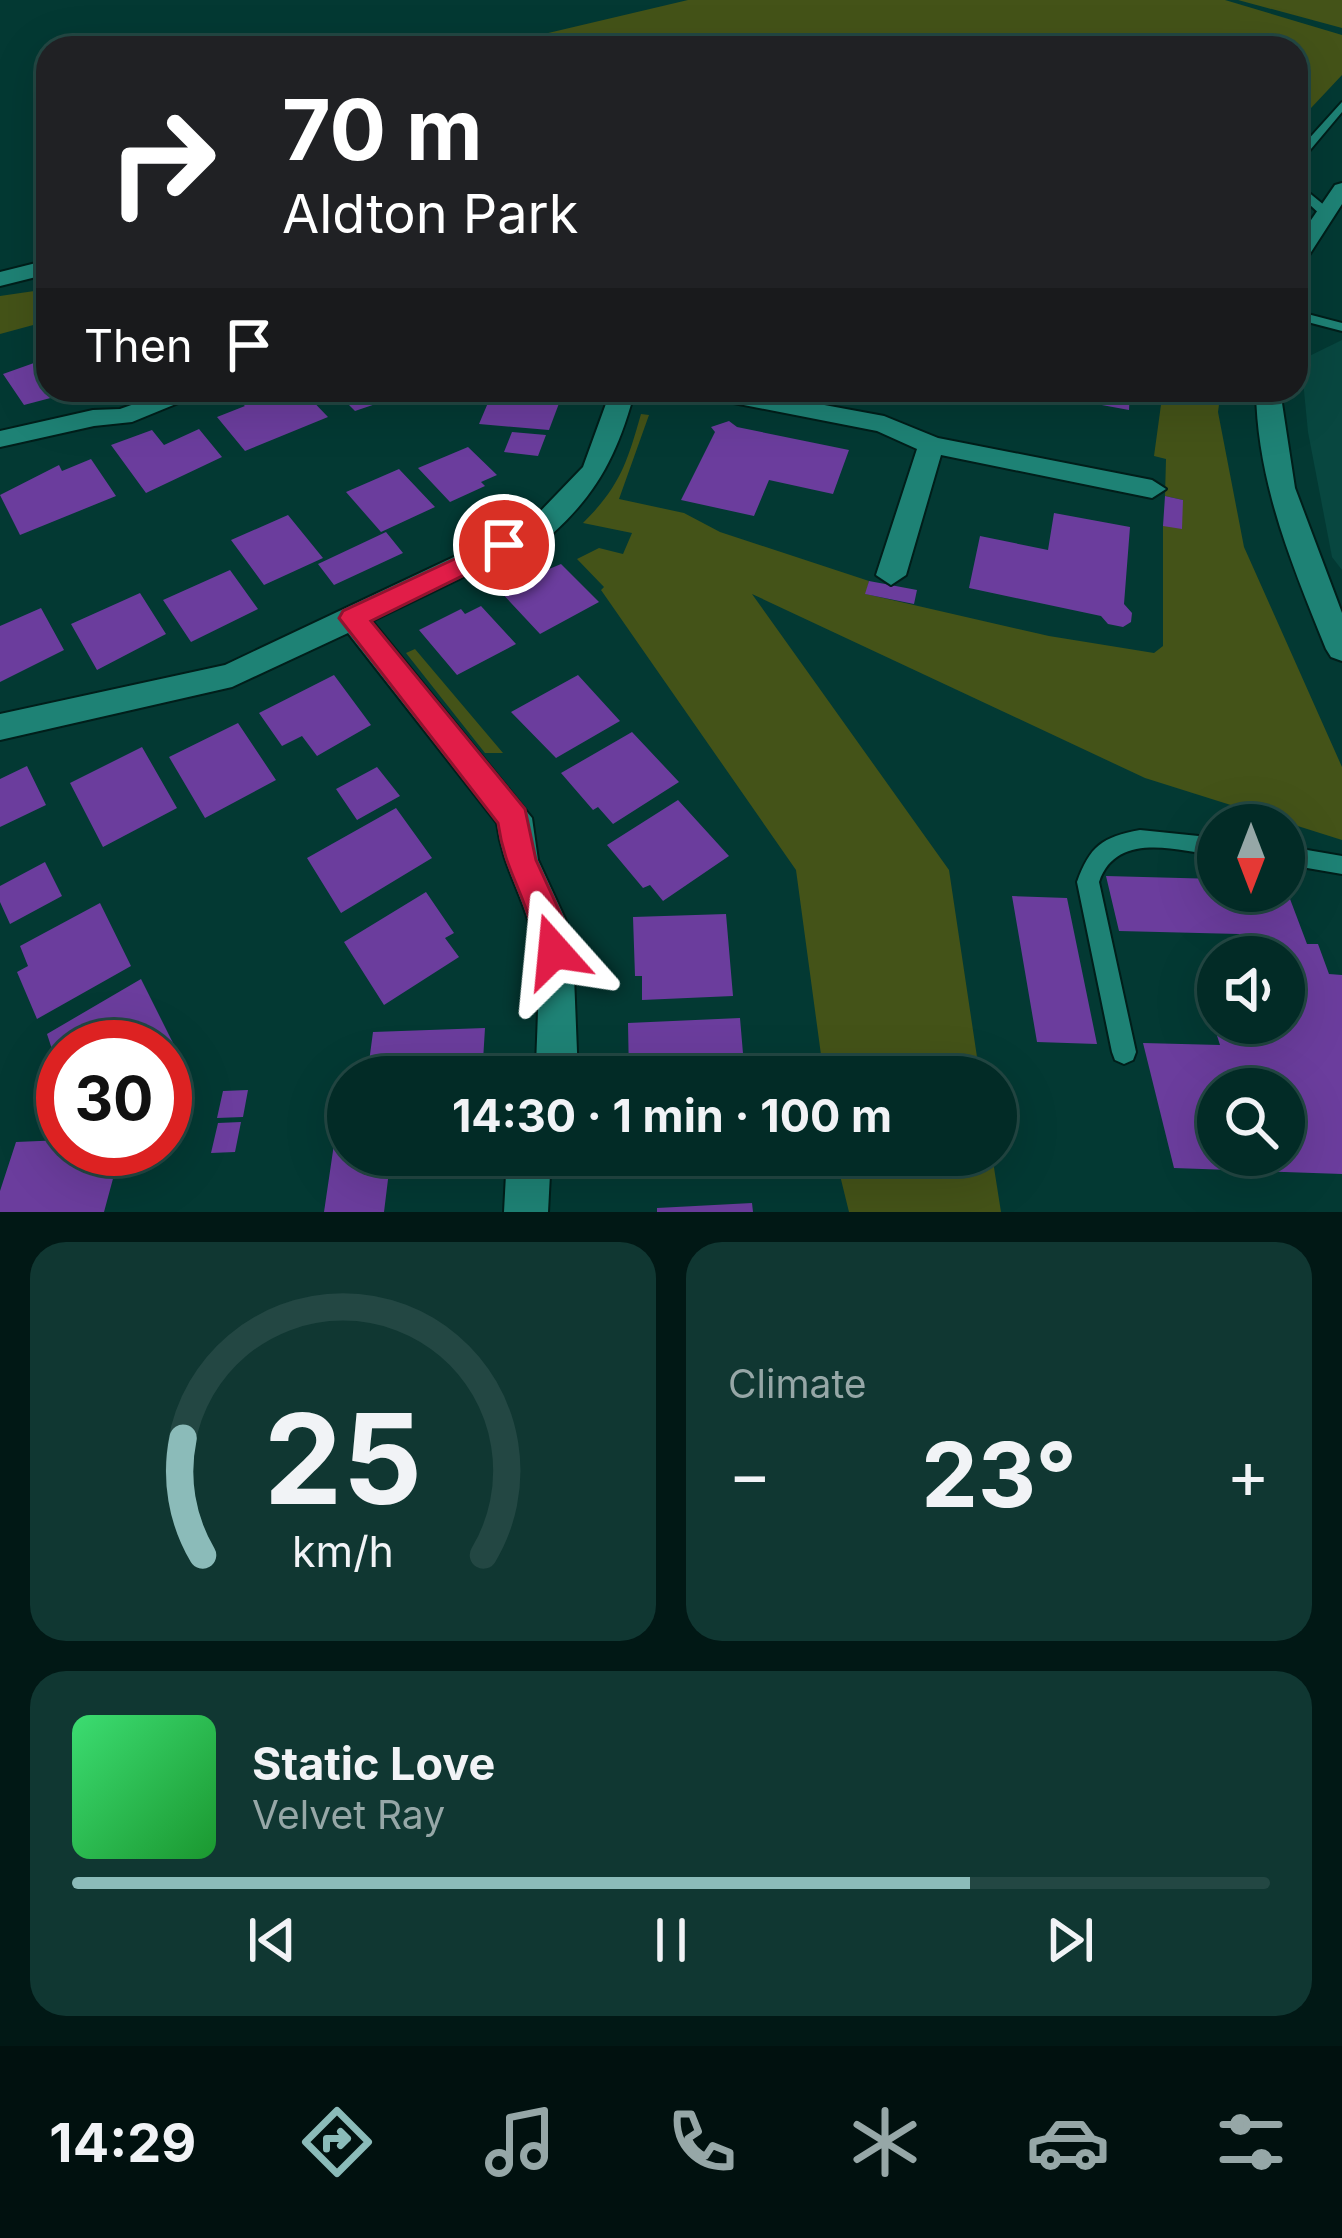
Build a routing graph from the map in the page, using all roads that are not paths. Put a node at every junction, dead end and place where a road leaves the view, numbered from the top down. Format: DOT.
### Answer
graph roads {
  1 [pos="1342,105"];
  2 [pos="1308,146"];
  3 [pos="1342,189"];
  4 [pos="1308,197"];
  5 [pos="1326,212"];
  6 [pos="1308,235"];
  7 [pos="36,270"];
  8 [pos="0,279"];
  9 [pos="1308,318"];
  10 [pos="1342,327"];
  11 [pos="165,402"];
  12 [pos="619,402"];
  13 [pos="825,402"];
  14 [pos="1268,402"];
  15 [pos="0,439"];
  16 [pos="931,445"];
  17 [pos="1152,489"];
  18 [pos="891,575"];
  19 [pos="353,618"];
  20 [pos="1342,649"];
  21 [pos="0,727"];
  22 [pos="1197,844"];
  23 [pos="1305,859"];
  24 [pos="1342,865"];
  25 [pos="1124,1052"];
  26 [pos="556,1056"];
  27 [pos="528,1176"];
  28 [pos="526,1212"];
  1 -- 2 [label="lane"];
  3 -- 5 [label="street"];
  4 -- 5 [label="lane"];
  5 -- 6 [label="street"];
  7 -- 8 [label="street"];
  9 -- 10 [label="lane"];
  11 -- 15 [label="street"];
  12 -- 19 [label="street"];
  13 -- 16 [label="street"];
  14 -- 20 [label="street"];
  16 -- 17 [label="street"];
  16 -- 18 [label="street"];
  19 -- 21 [label="street"];
  19 -- 26 [label="street"];
  22 -- 25 [label="lane"];
  23 -- 24 [label="lane"];
  27 -- 28 [label="street"];
}
